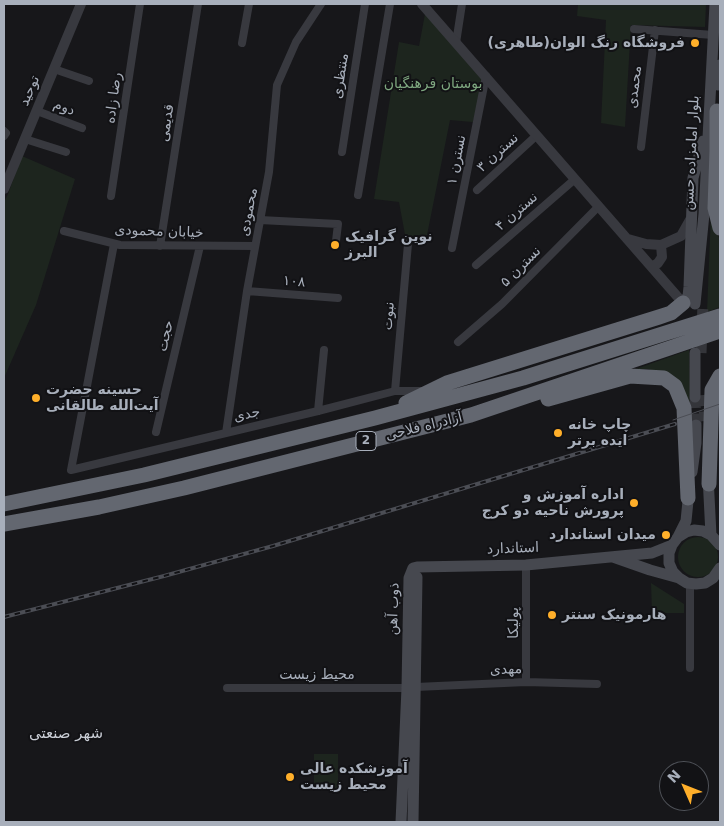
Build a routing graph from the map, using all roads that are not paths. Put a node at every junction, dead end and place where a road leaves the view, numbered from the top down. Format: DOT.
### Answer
graph roads {
  1 [pos="81,4"];
  2 [pos="140,4"];
  3 [pos="198,4"];
  4 [pos="249,4"];
  5 [pos="320,4"];
  6 [pos="365,4"];
  7 [pos="390,4"];
  8 [pos="422,4"];
  9 [pos="462,4"];
  10 [pos="714,4"];
  11 [pos="634,29"];
  12 [pos="654,30"];
  13 [pos="713,35"];
  14 [pos="456,42"];
  15 [pos="242,43"];
  16 [pos="720,64"];
  17 [pos="54,70"];
  18 [pos="486,76"];
  19 [pos="89,81"];
  20 [pos="36,111"];
  21 [pos="713,116"];
  22 [pos="82,128"];
  23 [pos="4,131"];
  24 [pos="537,135"];
  25 [pos="4,136"];
  26 [pos="25,139"];
  27 [pos="641,147"];
  28 [pos="66,152"];
  29 [pos="342,152"];
  30 [pos="575,179"];
  31 [pos="4,189"];
  32 [pos="477,190"];
  33 [pos="358,195"];
  34 [pos="111,196"];
  35 [pos="599,206"];
  36 [pos="260,220"];
  37 [pos="690,220"];
  38 [pos="720,228"];
  39 [pos="64,232"];
  40 [pos="627,239"];
  41 [pos="336,240"];
  42 [pos="114,244"];
  43 [pos="408,244"];
  44 [pos="661,245"];
  45 [pos="160,246"];
  46 [pos="200,246"];
  47 [pos="255,246"];
  48 [pos="452,248"];
  49 [pos="476,265"];
  50 [pos="652,267"];
  51 [pos="247,290"];
  52 [pos="338,298"];
  53 [pos="693,304"];
  54 [pos="720,316"];
  55 [pos="720,331"];
  56 [pos="458,342"];
  57 [pos="324,350"];
  58 [pos="698,353"];
  59 [pos="720,376"];
  60 [pos="395,391"];
  61 [pos="428,392"];
  62 [pos="699,396"];
  63 [pos="510,403"];
  64 [pos="318,411"];
  65 [pos="374,418"];
  66 [pos="156,432"];
  67 [pos="226,433"];
  68 [pos="709,484"];
  69 [pos="688,498"];
  70 [pos="4,504"];
  71 [pos="4,524"];
  72 [pos="717,540"];
  73 [pos="675,541"];
  74 [pos="609,556"];
  75 [pos="526,565"];
  76 [pos="417,567"];
  77 [pos="720,568"];
  78 [pos="716,577"];
  79 [pos="684,581"];
  80 [pos="690,668"];
  81 [pos="526,682"];
  82 [pos="596,684"];
  83 [pos="411,687"];
  84 [pos="227,688"];
  85 [pos="401,822"];
  86 [pos="412,822"];
  1 -- 17 [label="street, توحید"];
  2 -- 34 [label="street, رضا زاده"];
  3 -- 45 [label="street, قدیمی"];
  4 -- 15 [label="street"];
  5 -- 36 [label="street, محمودی"];
  6 -- 29 [label="street, منتظری"];
  7 -- 33 [label="street"];
  8 -- 14 [label="street"];
  9 -- 14 [label="street"];
  10 -- 13 [label="main road, بلوار امامزاده حسن"];
  11 -- 12 [label="street"];
  12 -- 13 [label="street"];
  12 -- 27 [label="street, محمدی"];
  13 -- 21 [label="main road, بلوار امامزاده حسن"];
  14 -- 18 [label="street"];
  16 -- 21 [label="main road, بلوار امامزاده حسن"];
  17 -- 19 [label="street"];
  17 -- 20 [label="street, توحید"];
  18 -- 24 [label="street"];
  18 -- 48 [label="street, نسترن ۱"];
  20 -- 22 [label="street, دوم"];
  20 -- 26 [label="street, توحید"];
  21 -- 37 [label="main road"];
  21 -- 38 [label="highway"];
  21 -- 53 [label="main road, بلوار امامزاده حسن"];
  23 -- 25 [label="street"];
  24 -- 30 [label="street"];
  24 -- 32 [label="street, نسترن ۳"];
  26 -- 28 [label="street"];
  26 -- 31 [label="street, توحید"];
  30 -- 35 [label="street"];
  30 -- 49 [label="street, نسترن ۴"];
  35 -- 40 [label="street"];
  35 -- 56 [label="street, نسترن ۵"];
  36 -- 41 [label="street"];
  36 -- 47 [label="street, محمودی"];
  37 -- 44 [label="street"];
  37 -- 53 [label="main road"];
  39 -- 42 [label="street, خیابان محمودی"];
  40 -- 44 [label="street"];
  40 -- 50 [label="street"];
  42 -- 45 [label="street, خیابان محمودی"];
  42 -- 67 [label="street, جدی"];
  43 -- 60 [label="street, نبوت"];
  44 -- 50 [label="street"];
  45 -- 46 [label="street, خیابان محمودی"];
  46 -- 47 [label="street, خیابان محمودی"];
  46 -- 66 [label="street, حجت"];
  47 -- 51 [label="street, محمودی"];
  50 -- 53 [label="street"];
  51 -- 52 [label="street, ۱۰۸"];
  51 -- 67 [label="street, محمودی"];
  53 -- 61 [label="highway"];
  54 -- 65 [label="highway, آزادراه فلاحی / 2"];
  55 -- 63 [label="highway, آزادراه فلاحی / 2"];
  57 -- 64 [label="street"];
  58 -- 62 [label="main road"];
  59 -- 68 [label="highway"];
  60 -- 61 [label="street, جدی"];
  60 -- 64 [label="street, جدی"];
  61 -- 65 [label="highway"];
  63 -- 69 [label="highway"];
  63 -- 71 [label="highway, آزادراه فلاحی / 2"];
  64 -- 67 [label="street, جدی"];
  65 -- 70 [label="highway, آزادراه فلاحی / 2"];
  68 -- 69 [label="main road"];
  68 -- 72 [label="main road"];
  69 -- 73 [label="main road"];
  72 -- 73 [label="main road"];
  73 -- 74 [label="main road, استاندارد"];
  73 -- 79 [label="main road"];
  74 -- 75 [label="main road, استاندارد"];
  74 -- 79 [label="main road, استاندارد"];
  75 -- 76 [label="main road, استاندارد"];
  75 -- 81 [label="street, پولیکا"];
  76 -- 83 [label="main road, ذوب آهن"];
  77 -- 78 [label="main road"];
  78 -- 79 [label="main road"];
  79 -- 80 [label="street"];
  81 -- 82 [label="street, مهدی"];
  81 -- 83 [label="street, مهدی"];
  83 -- 84 [label="street, محیط زیست"];
  83 -- 85 [label="main road, ذوب آهن"];
  83 -- 86 [label="main road, ذوب آهن"];
}
